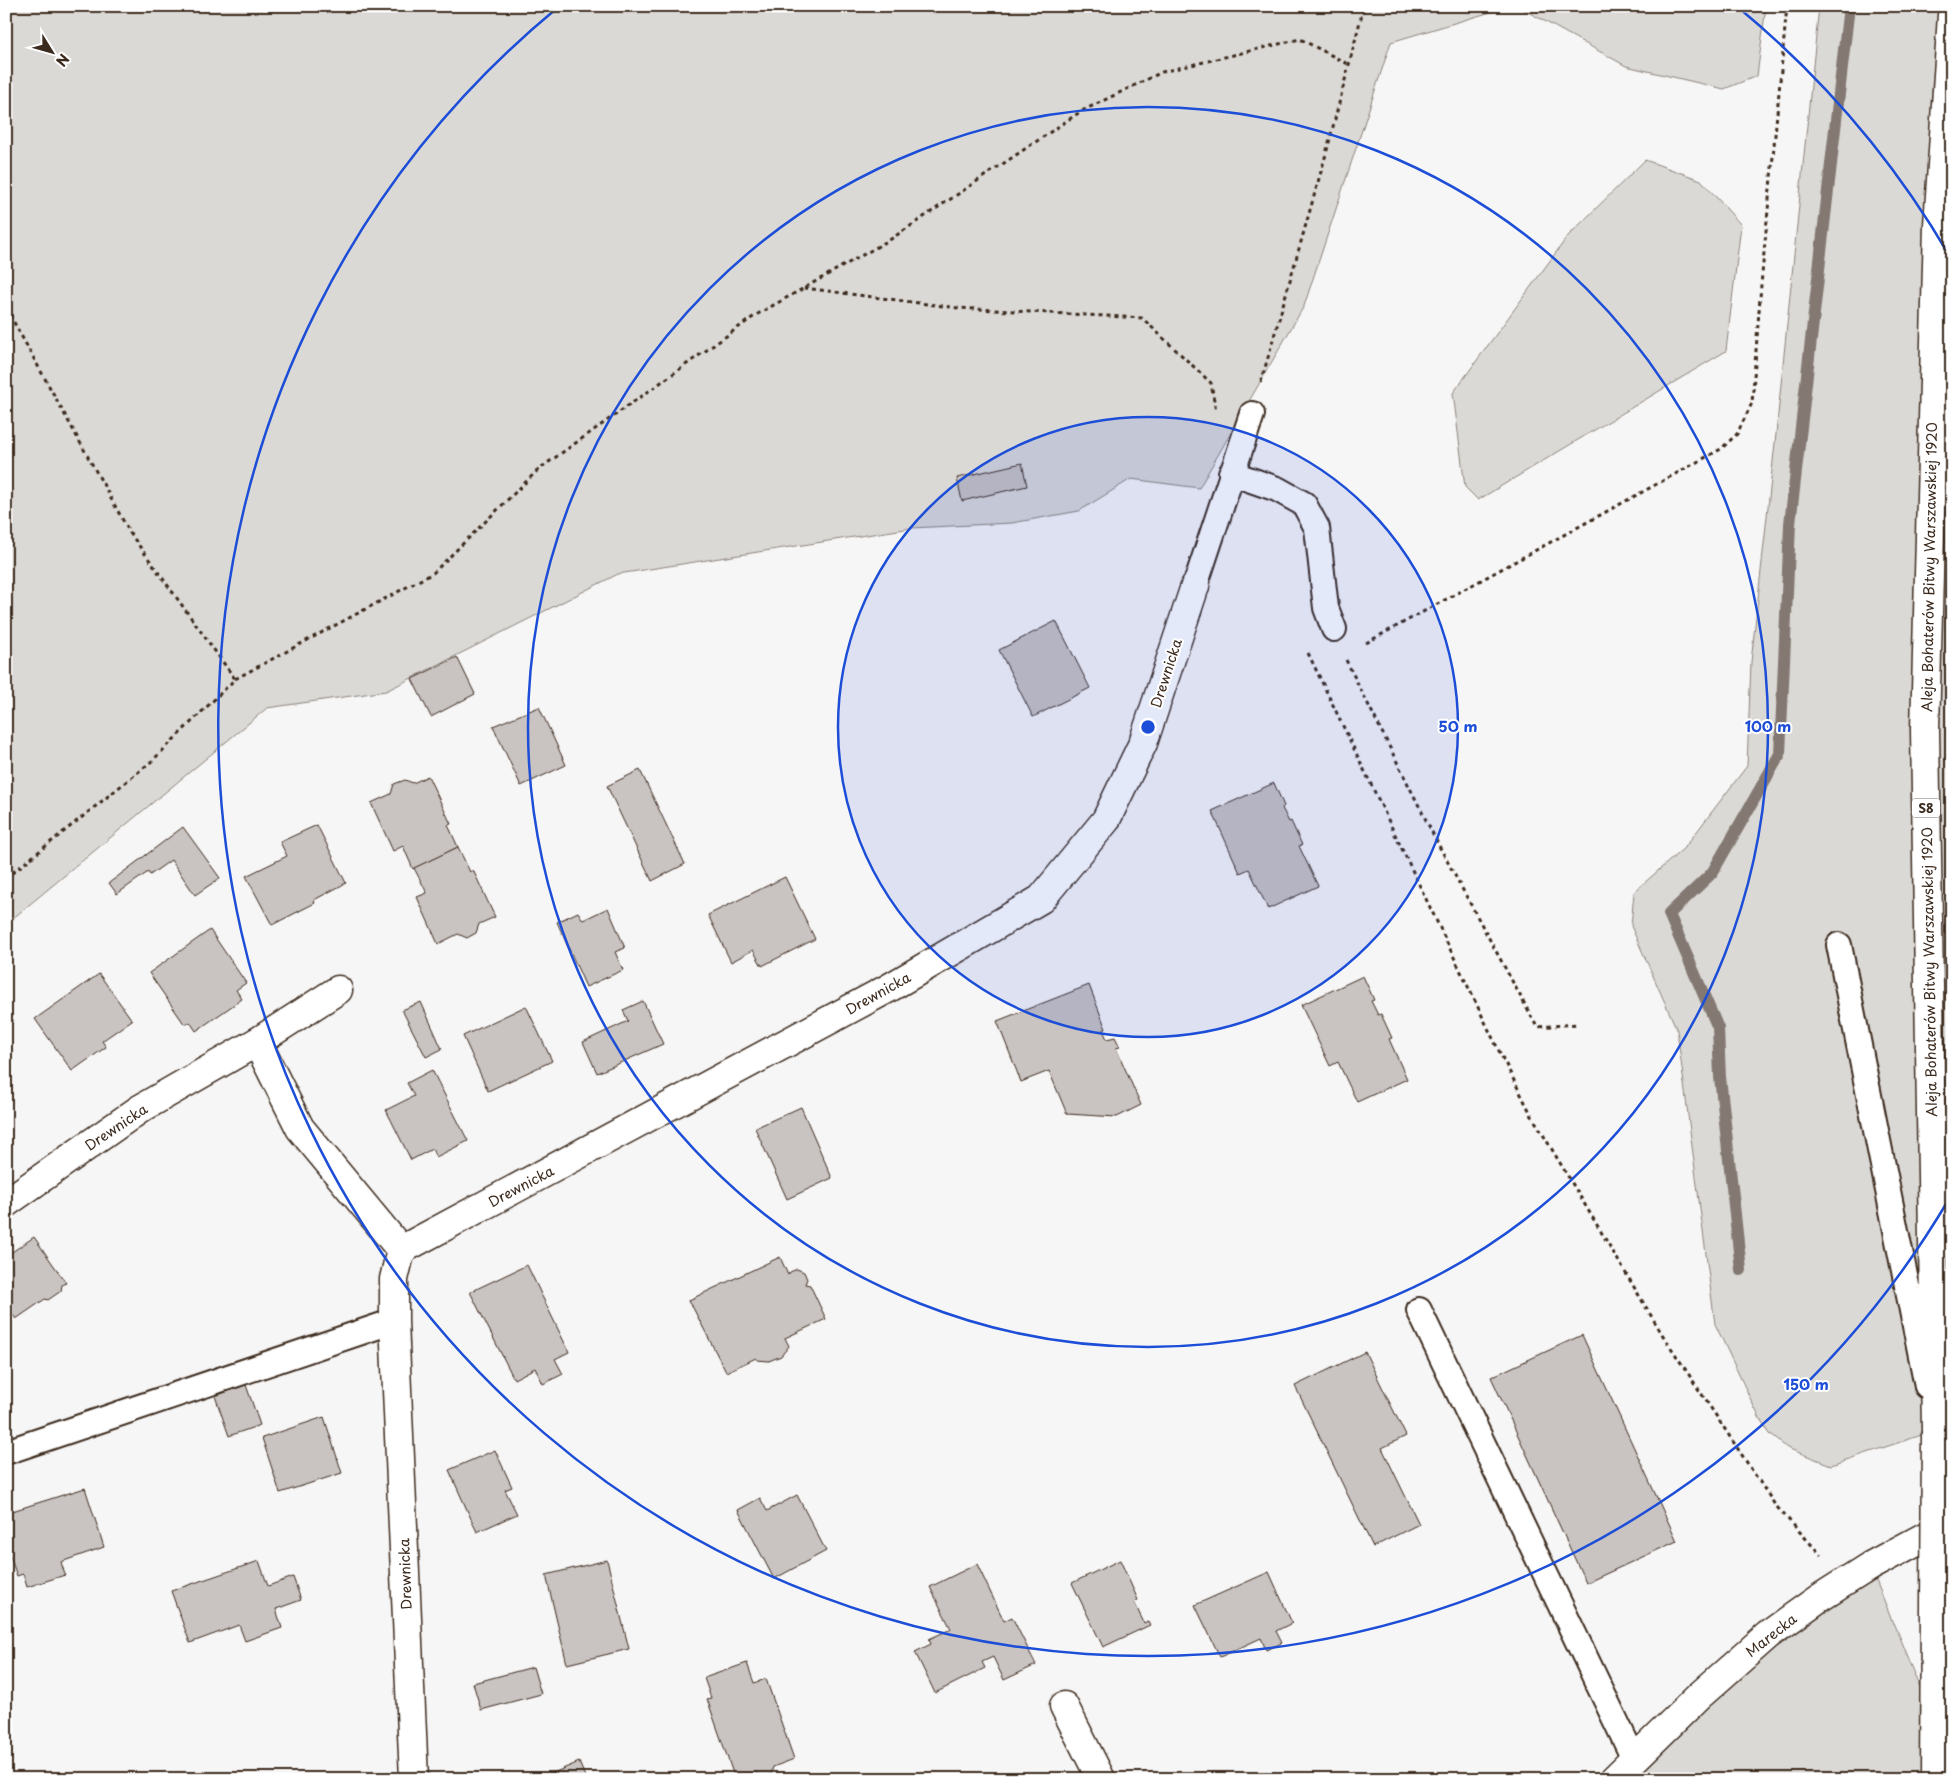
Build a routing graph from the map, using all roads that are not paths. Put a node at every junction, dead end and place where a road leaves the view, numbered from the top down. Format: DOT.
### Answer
graph roads {
  1 [pos="1952,15"];
  2 [pos="1252,414"];
  3 [pos="1232,473"];
  4 [pos="1195,586"];
  5 [pos="1330,619"];
  6 [pos="1838,944"];
  7 [pos="338,990"];
  8 [pos="256,1042"];
  9 [pos="6,1203"];
  10 [pos="401,1250"];
  11 [pos="1420,1310"];
  12 [pos="394,1321"];
  13 [pos="1936,1431"];
  14 [pos="6,1452"];
  15 [pos="1952,1522"];
  16 [pos="1064,1706"];
  17 [pos="1634,1760"];
  18 [pos="414,1779"];
  19 [pos="1101,1779"];
  20 [pos="1614,1779"];
  21 [pos="1934,1779"];
  1 -- 13 [label="main road, Aleja Bohaterów Bitwy Warszawskiej 1920 / S8"];
  2 -- 3 [label="lane"];
  3 -- 4 [label="lane"];
  3 -- 5 [label="lane"];
  4 -- 10 [label="main road, Drewnicka"];
  6 -- 13 [label="lane"];
  7 -- 8 [label="main road, Drewnicka"];
  8 -- 9 [label="main road, Drewnicka"];
  8 -- 10 [label="main road"];
  10 -- 12 [label="main road, Drewnicka"];
  11 -- 17 [label="lane"];
  12 -- 14 [label="lane"];
  12 -- 18 [label="main road, Drewnicka"];
  13 -- 21 [label="main road, Aleja Bohaterów Bitwy Warszawskiej 1920 / S8, bridge"];
  15 -- 17 [label="main road, Marecka"];
  16 -- 19 [label="main road"];
  17 -- 20 [label="main road, Marecka"];
}
